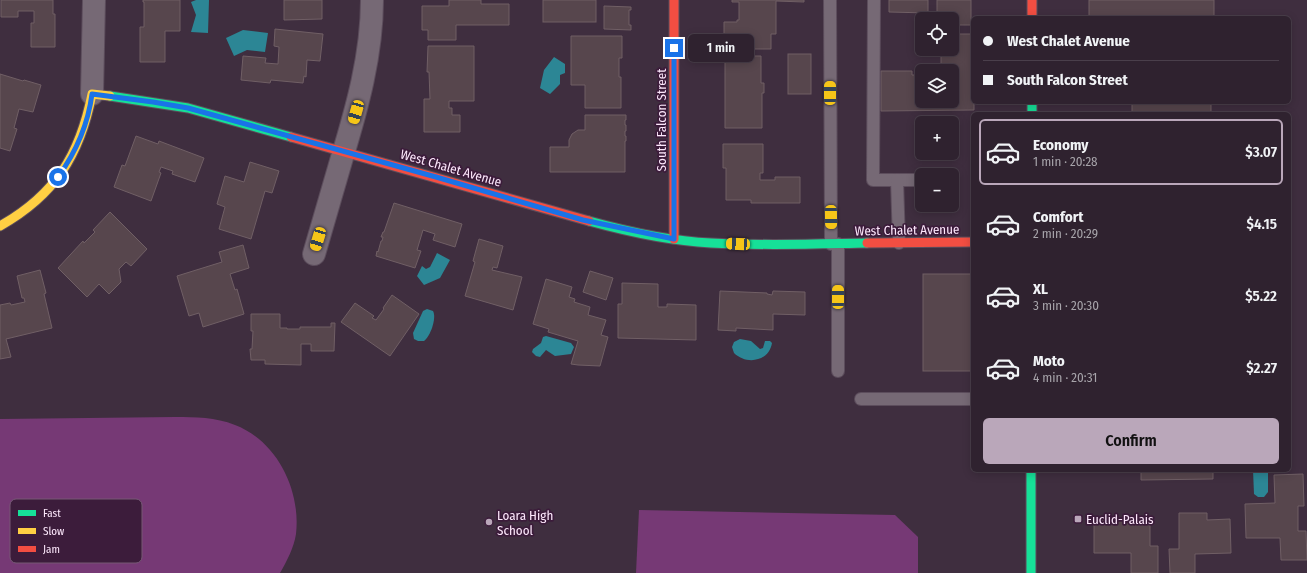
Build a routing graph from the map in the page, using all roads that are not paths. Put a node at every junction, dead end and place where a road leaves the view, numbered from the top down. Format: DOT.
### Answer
graph roads {
  1 [pos="94,0"];
  2 [pos="372,0"];
  3 [pos="674,0"];
  4 [pos="830,0"];
  5 [pos="874,0"];
  6 [pos="1032,0"];
  7 [pos="1032,16"];
  8 [pos="92,94"];
  9 [pos="344,152"];
  10 [pos="897,180"];
  11 [pos="915,180"];
  12 [pos="0,226"];
  13 [pos="674,239"];
  14 [pos="899,242"];
  15 [pos="971,242"];
  16 [pos="834,244"];
  17 [pos="314,254"];
  18 [pos="838,371"];
  19 [pos="861,399"];
  20 [pos="971,399"];
  21 [pos="1031,472"];
  22 [pos="1031,573"];
  1 -- 8 [label="street"];
  2 -- 9 [label="street"];
  3 -- 13 [label="street, South Falcon Street"];
  4 -- 16 [label="lane"];
  5 -- 10 [label="lane"];
  6 -- 7 [label="street"];
  8 -- 9 [label="street, West Chalet Avenue"];
  8 -- 12 [label="street"];
  9 -- 13 [label="street, West Chalet Avenue"];
  9 -- 17 [label="street"];
  10 -- 11 [label="lane"];
  10 -- 14 [label="lane"];
  13 -- 16 [label="street, West Chalet Avenue"];
  14 -- 15 [label="street, West Chalet Avenue"];
  14 -- 16 [label="street, West Chalet Avenue"];
  16 -- 18 [label="lane"];
  19 -- 20 [label="lane"];
  21 -- 22 [label="street"];
}
